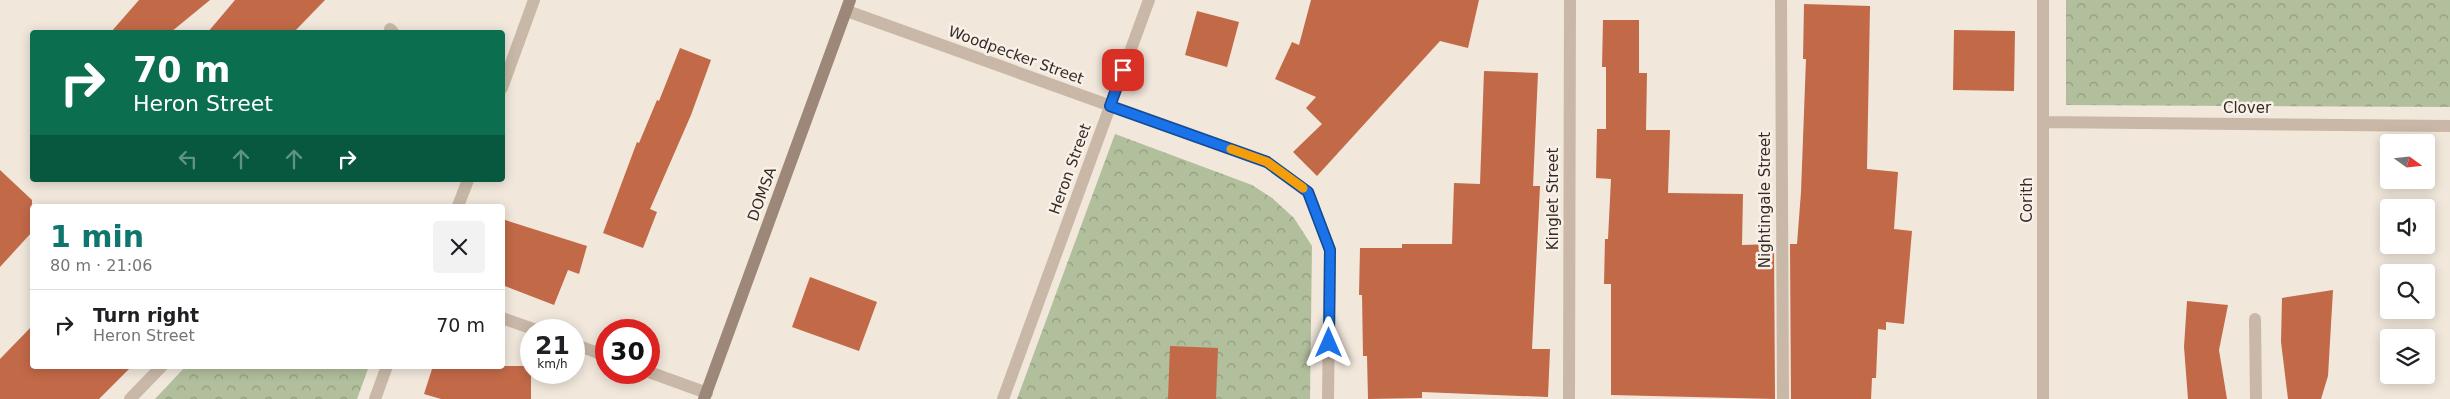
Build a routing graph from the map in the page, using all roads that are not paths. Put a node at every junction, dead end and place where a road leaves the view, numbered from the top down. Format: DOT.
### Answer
graph roads {
  1 [pos="534,0"];
  2 [pos="1149,0"];
  3 [pos="1570,0"];
  4 [pos="1780,0"];
  5 [pos="2043,0"];
  6 [pos="848,5"];
  7 [pos="505,80"];
  8 [pos="1110,106"];
  9 [pos="2043,122"];
  10 [pos="2450,126"];
  11 [pos="467,182"];
  12 [pos="459,204"];
  13 [pos="505,319"];
  14 [pos="2255,319"];
  15 [pos="520,324"];
  16 [pos="159,369"];
  17 [pos="386,369"];
  18 [pos="660,377"];
  19 [pos="706,396"];
  20 [pos="130,399"];
  21 [pos="375,399"];
  22 [pos="1003,399"];
  23 [pos="1328,399"];
  24 [pos="1569,399"];
  25 [pos="1782,399"];
  26 [pos="2044,399"];
  27 [pos="2256,399"];
  1 -- 7 [label="street"];
  2 -- 8 [label="street, Heron Street"];
  3 -- 24 [label="street, Kinglet Street"];
  4 -- 25 [label="street, Nightingale Street"];
  5 -- 9 [label="street, Corith"];
  6 -- 8 [label="street, Woodpecker Street"];
  6 -- 19 [label="main road, DOMSA"];
  8 -- 22 [label="street, Heron Street"];
  8 -- 23 [label="street, Woodpecker Street"];
  9 -- 10 [label="street, Clover"];
  9 -- 26 [label="street, Corith"];
  11 -- 12 [label="street"];
  13 -- 15 [label="street"];
  14 -- 27 [label="street"];
  16 -- 20 [label="street"];
  17 -- 21 [label="street"];
  18 -- 19 [label="street"];
}
